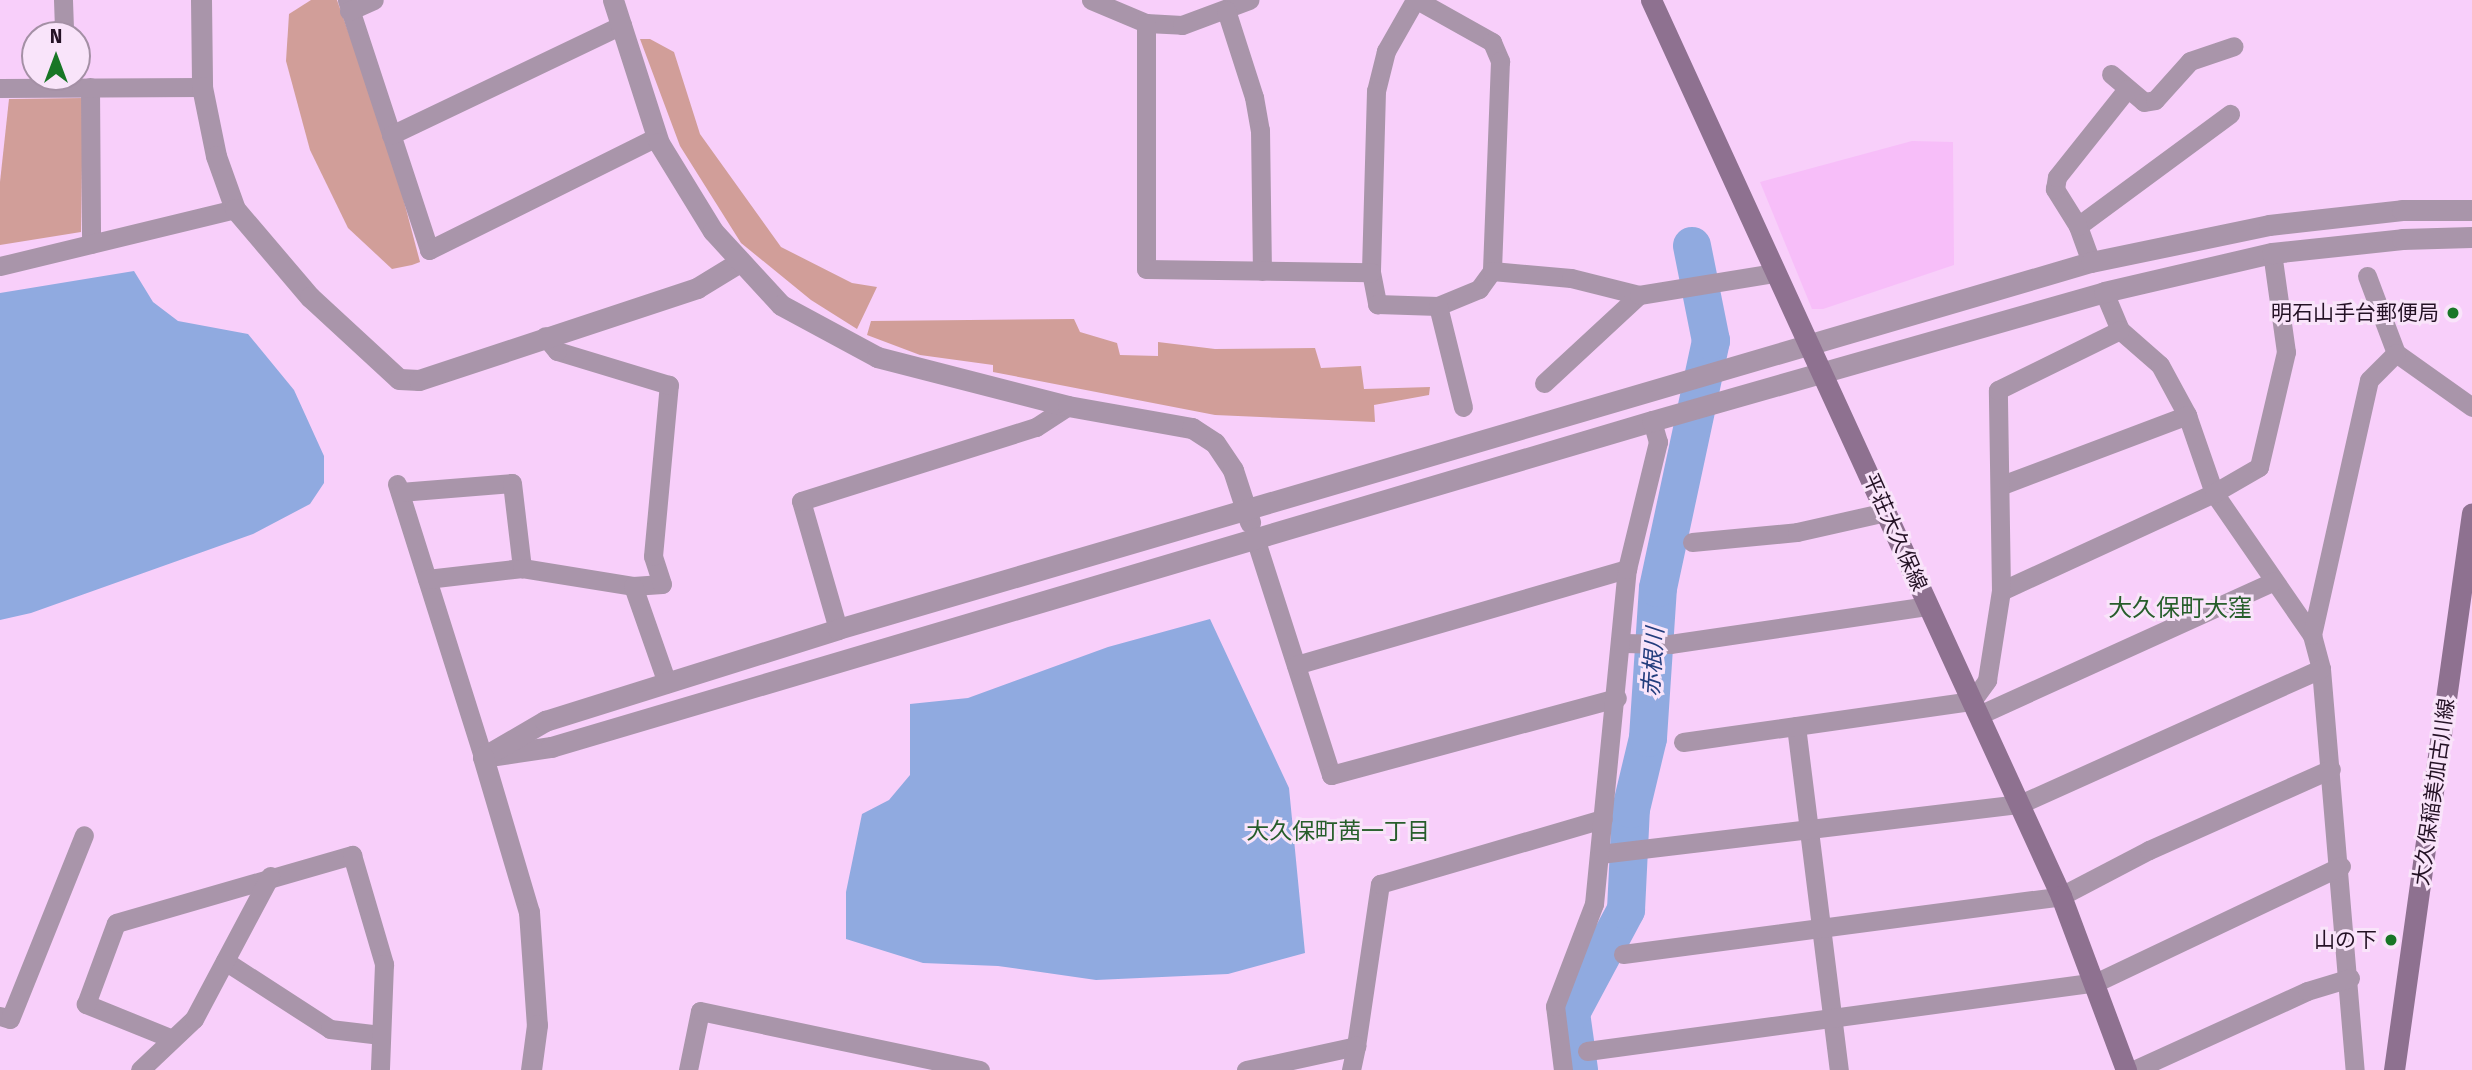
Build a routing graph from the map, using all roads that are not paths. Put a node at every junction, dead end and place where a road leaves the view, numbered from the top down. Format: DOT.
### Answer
graph roads {
  1 [pos="63,0"];
  2 [pos="201,0"];
  3 [pos="374,0"];
  4 [pos="613,0"];
  5 [pos="1091,0"];
  6 [pos="1249,0"];
  7 [pos="1416,0"];
  8 [pos="1651,0"];
  9 [pos="348,5"];
  10 [pos="1226,10"];
  11 [pos="64,21"];
  12 [pos="1146,23"];
  13 [pos="622,25"];
  14 [pos="2234,46"];
  15 [pos="2111,74"];
  16 [pos="21,86"];
  17 [pos="0,88"];
  18 [pos="91,88"];
  19 [pos="202,88"];
  20 [pos="2127,89"];
  21 [pos="90,91"];
  22 [pos="2230,114"];
  23 [pos="391,135"];
  24 [pos="657,137"];
  25 [pos="235,209"];
  26 [pos="2472,209"];
  27 [pos="2078,226"];
  28 [pos="2472,237"];
  29 [pos="91,244"];
  30 [pos="2273,253"];
  31 [pos="2091,262"];
  32 [pos="738,263"];
  33 [pos="0,266"];
  34 [pos="1262,271"];
  35 [pos="1492,271"];
  36 [pos="1371,272"];
  37 [pos="1773,273"];
  38 [pos="2367,276"];
  39 [pos="2104,292"];
  40 [pos="1639,295"];
  41 [pos="1438,306"];
  42 [pos="2120,330"];
  43 [pos="545,336"];
  44 [pos="1807,342"];
  45 [pos="2396,353"];
  46 [pos="1821,373"];
  47 [pos="1544,383"];
  48 [pos="1068,406"];
  49 [pos="1463,407"];
  50 [pos="2472,407"];
  51 [pos="2187,415"];
  52 [pos="1652,421"];
  53 [pos="2002,485"];
  54 [pos="2214,493"];
  55 [pos="1247,510"];
  56 [pos="1886,512"];
  57 [pos="2472,513"];
  58 [pos="1255,538"];
  59 [pos="1692,542"];
  60 [pos="522,568"];
  61 [pos="1627,569"];
  62 [pos="427,579"];
  63 [pos="2274,581"];
  64 [pos="633,586"];
  65 [pos="2001,591"];
  66 [pos="1928,606"];
  67 [pos="838,629"];
  68 [pos="2312,635"];
  69 [pos="1623,643"];
  70 [pos="1296,665"];
  71 [pos="2321,669"];
  72 [pos="667,683"];
  73 [pos="1617,698"];
  74 [pos="1976,708"];
  75 [pos="1796,726"];
  76 [pos="1683,742"];
  77 [pos="483,757"];
  78 [pos="2331,769"];
  79 [pos="2020,804"];
  80 [pos="1604,819"];
  81 [pos="1807,831"];
  82 [pos="84,835"];
  83 [pos="1600,854"];
  84 [pos="2341,866"];
  85 [pos="270,876"];
  86 [pos="2061,896"];
  87 [pos="1822,930"];
  88 [pos="1623,954"];
  89 [pos="225,961"];
  90 [pos="2350,978"];
  91 [pos="2096,982"];
  92 [pos="0,1016"];
  93 [pos="1832,1018"];
  94 [pos="381,1035"];
  95 [pos="170,1038"];
  96 [pos="1356,1046"];
  97 [pos="1587,1051"];
  98 [pos="140,1070"];
  99 [pos="380,1070"];
  100 [pos="531,1070"];
  101 [pos="688,1070"];
  102 [pos="980,1070"];
  103 [pos="1246,1070"];
  104 [pos="1351,1070"];
  105 [pos="1563,1070"];
  106 [pos="1839,1070"];
  107 [pos="2126,1070"];
  108 [pos="2134,1070"];
  109 [pos="2355,1070"];
  110 [pos="2394,1070"];
  1 -- 11 [label="street"];
  2 -- 19 [label="street"];
  3 -- 9 [label="street"];
  4 -- 13 [label="street"];
  5 -- 12 [label="street"];
  6 -- 10 [label="street"];
  7 -- 35 [label="street"];
  7 -- 36 [label="street"];
  8 -- 37 [label="main road, 平荘大久保線"];
  9 -- 23 [label="street"];
  10 -- 12 [label="street"];
  10 -- 34 [label="street"];
  12 -- 34 [label="street"];
  13 -- 23 [label="street"];
  13 -- 24 [label="street"];
  14 -- 20 [label="street"];
  15 -- 20 [label="street"];
  16 -- 17 [label="street"];
  18 -- 19 [label="street"];
  19 -- 25 [label="street"];
  20 -- 27 [label="street"];
  21 -- 29 [label="street"];
  22 -- 27 [label="street"];
  23 -- 24 [label="street"];
  24 -- 32 [label="street"];
  25 -- 29 [label="street"];
  25 -- 43 [label="street"];
  26 -- 31 [label="street"];
  27 -- 31 [label="street"];
  28 -- 30 [label="street"];
  29 -- 33 [label="street"];
  30 -- 39 [label="street"];
  30 -- 54 [label="street"];
  31 -- 44 [label="street"];
  32 -- 43 [label="street"];
  32 -- 48 [label="street"];
  34 -- 36 [label="street"];
  35 -- 40 [label="street"];
  35 -- 41 [label="street"];
  36 -- 41 [label="street"];
  37 -- 40 [label="street"];
  37 -- 44 [label="main road, 平荘大久保線"];
  38 -- 45 [label="street"];
  39 -- 42 [label="street"];
  39 -- 46 [label="street"];
  40 -- 47 [label="street"];
  41 -- 49 [label="street"];
  42 -- 51 [label="street"];
  42 -- 53 [label="street"];
  43 -- 64 [label="street"];
  44 -- 46 [label="main road, 平荘大久保線"];
  44 -- 55 [label="street"];
  45 -- 50 [label="street"];
  45 -- 68 [label="street"];
  46 -- 52 [label="street"];
  46 -- 56 [label="main road, 平荘大久保線"];
  48 -- 55 [label="street"];
  48 -- 67 [label="street"];
  51 -- 53 [label="street"];
  51 -- 54 [label="street"];
  52 -- 58 [label="street"];
  52 -- 61 [label="street"];
  53 -- 65 [label="street"];
  54 -- 63 [label="street"];
  54 -- 65 [label="street"];
  55 -- 58 [label="street"];
  55 -- 67 [label="street"];
  56 -- 59 [label="street"];
  56 -- 66 [label="main road, 平荘大久保線"];
  57 -- 110 [label="main road, 大久保稲美加古川線"];
  58 -- 70 [label="street"];
  58 -- 77 [label="street"];
  60 -- 62 [label="street"];
  60 -- 62 [label="street"];
  60 -- 64 [label="street"];
  61 -- 69 [label="street"];
  61 -- 70 [label="street"];
  62 -- 77 [label="street"];
  63 -- 68 [label="street"];
  63 -- 74 [label="street"];
  64 -- 72 [label="street"];
  65 -- 74 [label="street"];
  66 -- 69 [label="street"];
  66 -- 74 [label="main road, 平荘大久保線"];
  67 -- 72 [label="street"];
  68 -- 71 [label="street"];
  69 -- 73 [label="street"];
  70 -- 73 [label="street"];
  71 -- 78 [label="street"];
  71 -- 79 [label="street"];
  72 -- 77 [label="street"];
  73 -- 80 [label="street"];
  74 -- 75 [label="street"];
  74 -- 79 [label="main road, 平荘大久保線"];
  75 -- 76 [label="street"];
  75 -- 81 [label="street"];
  77 -- 100 [label="street"];
  78 -- 84 [label="street"];
  78 -- 86 [label="street"];
  79 -- 81 [label="street"];
  79 -- 86 [label="main road, 平荘大久保線"];
  80 -- 83 [label="street"];
  80 -- 96 [label="street"];
  81 -- 83 [label="street"];
  81 -- 87 [label="street"];
  82 -- 92 [label="street"];
  83 -- 105 [label="street"];
  84 -- 90 [label="street"];
  84 -- 91 [label="street"];
  85 -- 89 [label="street"];
  85 -- 94 [label="street"];
  85 -- 95 [label="street"];
  86 -- 87 [label="street"];
  86 -- 91 [label="main road, 平荘大久保線"];
  87 -- 88 [label="street"];
  87 -- 93 [label="street"];
  89 -- 94 [label="street"];
  89 -- 95 [label="street"];
  90 -- 108 [label="street"];
  90 -- 109 [label="street"];
  91 -- 93 [label="street"];
  91 -- 107 [label="main road, 平荘大久保線"];
  93 -- 97 [label="street"];
  93 -- 106 [label="street"];
  94 -- 99 [label="street"];
  95 -- 98 [label="street"];
  96 -- 103 [label="street"];
  96 -- 104 [label="street"];
  101 -- 102 [label="street"];
}
